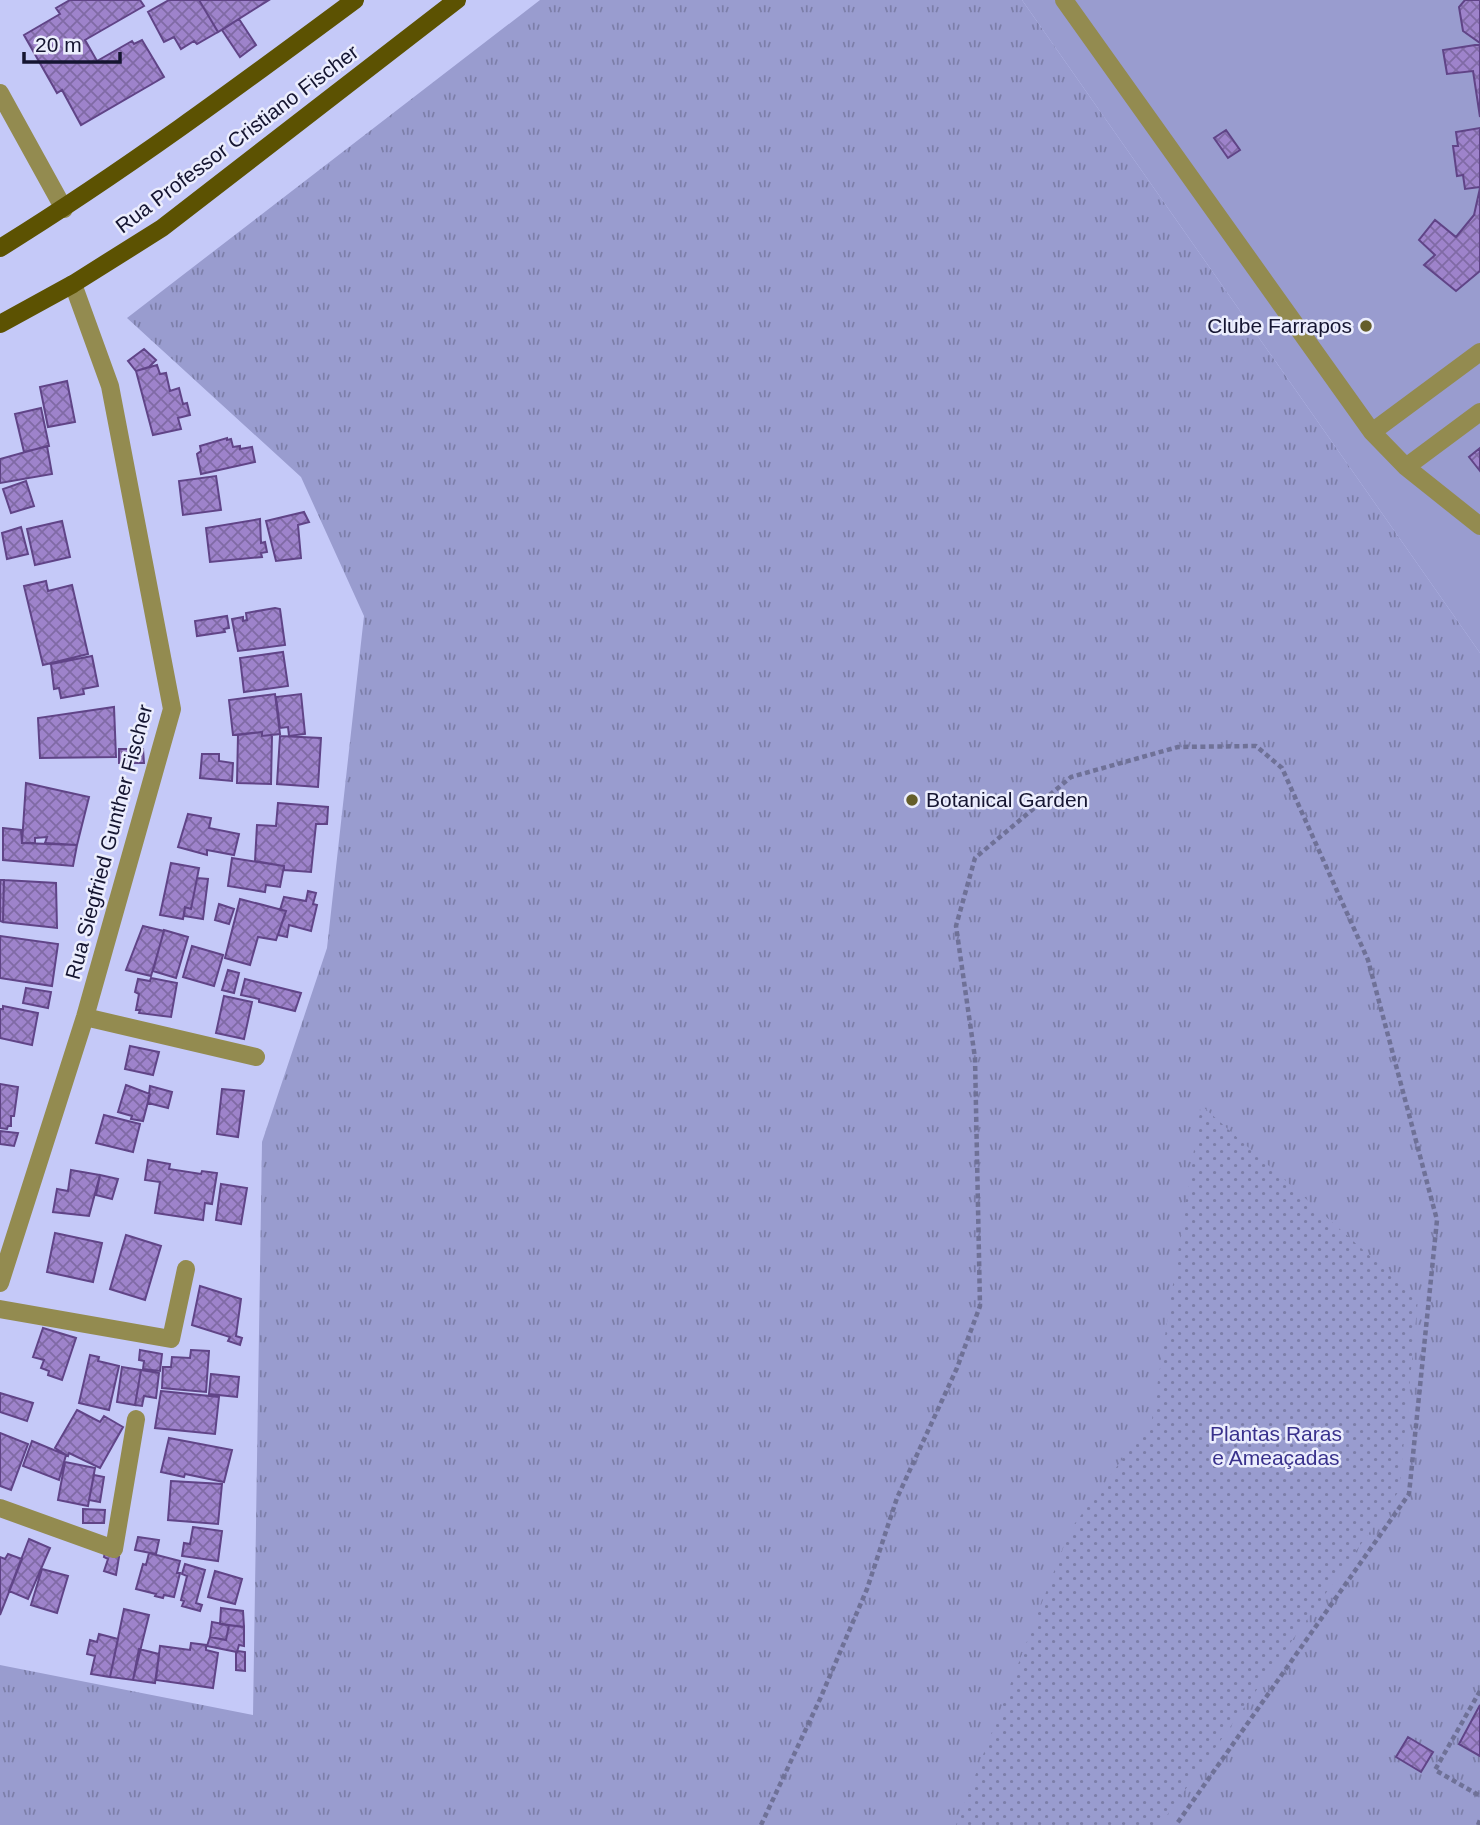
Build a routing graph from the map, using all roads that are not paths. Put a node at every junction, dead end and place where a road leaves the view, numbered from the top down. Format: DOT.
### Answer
graph roads {
  1 [pos="355,0"];
  2 [pos="457,0"];
  3 [pos="1064,0"];
  4 [pos="0,93"];
  5 [pos="64,209"];
  6 [pos="0,248"];
  7 [pos="73,284"];
  8 [pos="0,324"];
  9 [pos="1480,352"];
  10 [pos="1480,412"];
  11 [pos="1372,432"];
  12 [pos="1406,467"];
  13 [pos="1480,526"];
  14 [pos="85,1017"];
  15 [pos="256,1057"];
  16 [pos="186,1269"];
  17 [pos="0,1283"];
  18 [pos="0,1309"];
  19 [pos="136,1419"];
  20 [pos="0,1508"];
  1 -- 5 [label="main road, Rua Professor Cristiano Fischer"];
  2 -- 7 [label="main road, Rua Professor Cristiano Fischer"];
  3 -- 11 [label="street"];
  4 -- 5 [label="street"];
  5 -- 6 [label="main road, Rua Professor Cristiano Fischer"];
  7 -- 8 [label="main road, Rua Professor Cristiano Fischer"];
  7 -- 14 [label="street, Rua Siegfried Gunther Fischer"];
  9 -- 11 [label="street"];
  10 -- 12 [label="street"];
  11 -- 12 [label="street"];
  12 -- 13 [label="street"];
  14 -- 15 [label="street"];
  14 -- 17 [label="street, Rua Siegfried Gunther Fischer"];
  16 -- 18 [label="street"];
  19 -- 20 [label="street"];
}
